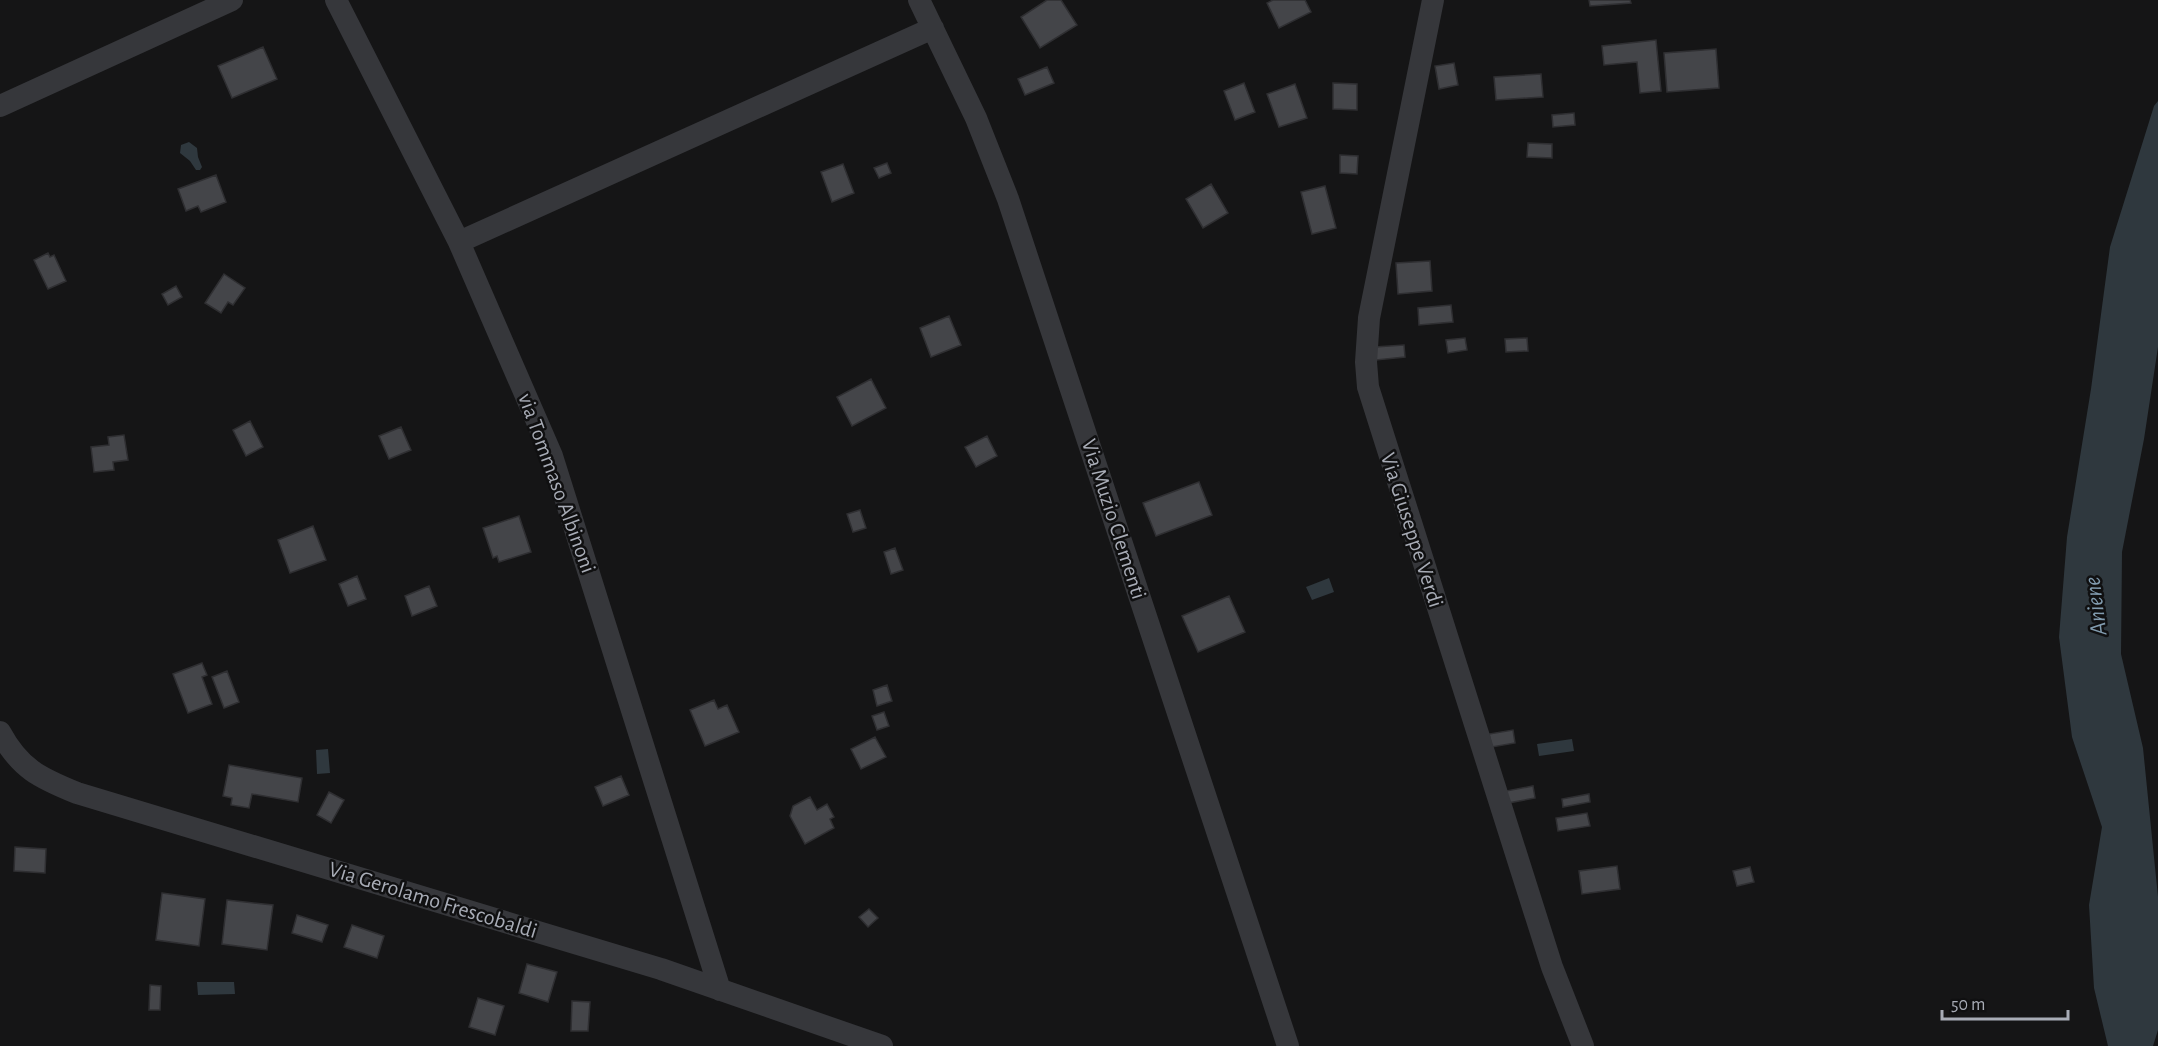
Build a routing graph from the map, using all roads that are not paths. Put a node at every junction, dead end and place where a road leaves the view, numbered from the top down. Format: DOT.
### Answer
graph roads {
  1 [pos="232,0"];
  2 [pos="336,0"];
  3 [pos="919,0"];
  4 [pos="1433,0"];
  5 [pos="933,28"];
  6 [pos="0,106"];
  7 [pos="459,242"];
  8 [pos="0,732"];
  9 [pos="720,990"];
  10 [pos="882,1046"];
  11 [pos="1288,1046"];
  12 [pos="1583,1046"];
  1 -- 6 [label="street"];
  2 -- 7 [label="street, via Tommaso Albinoni"];
  3 -- 5 [label="street, Via Muzio Clementi"];
  4 -- 12 [label="street, Via Giuseppe Verdi"];
  5 -- 7 [label="street"];
  5 -- 11 [label="street, Via Muzio Clementi"];
  7 -- 9 [label="street, via Tommaso Albinoni"];
  8 -- 9 [label="street, Via Gerolamo Frescobaldi"];
  9 -- 10 [label="street, Via Gerolamo Frescobaldi"];
}
